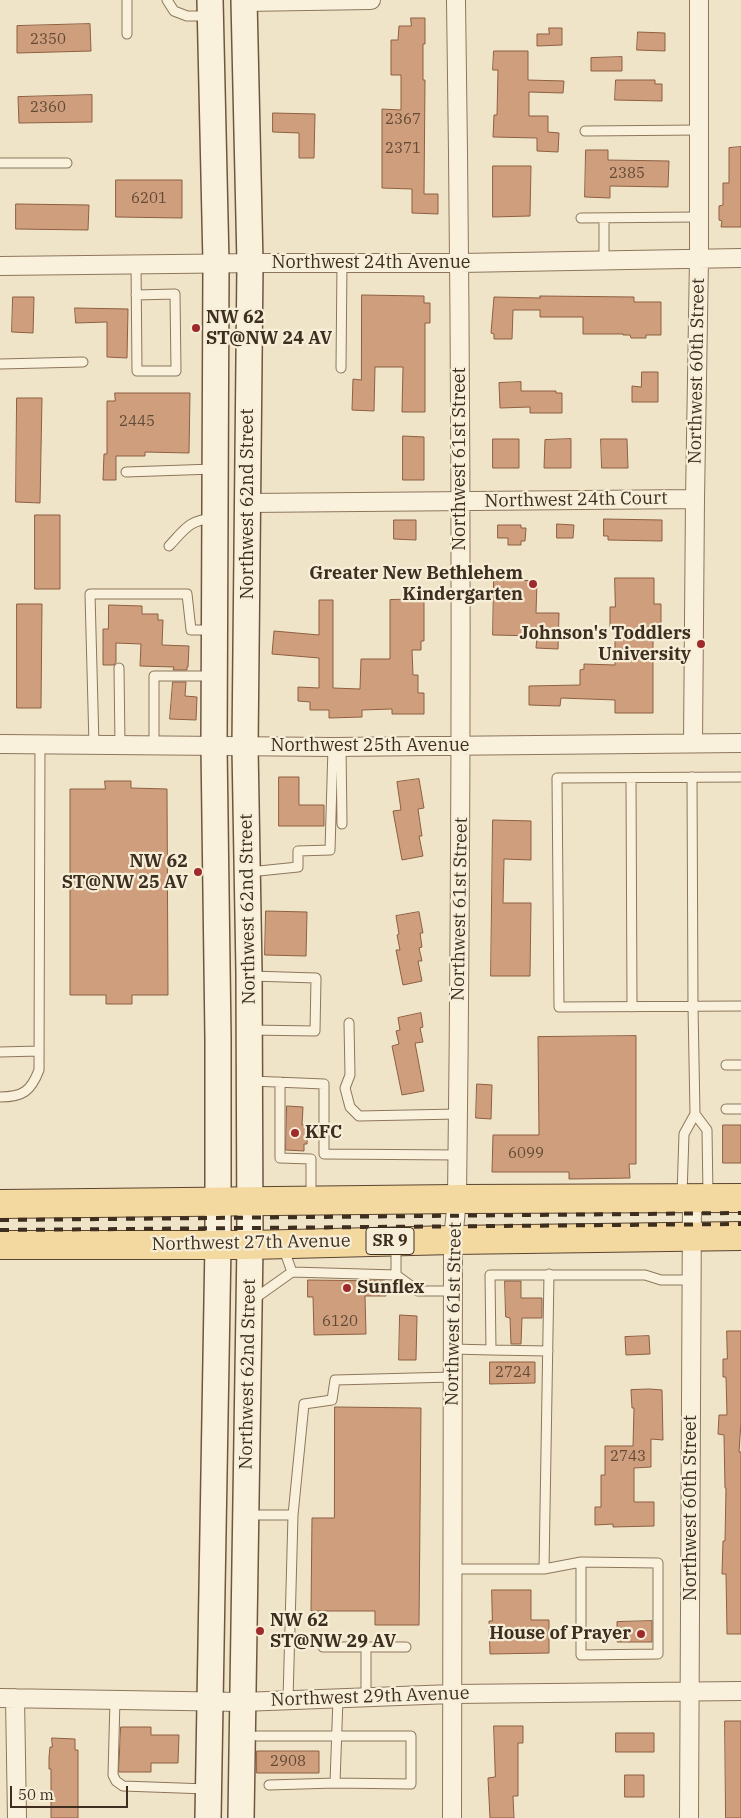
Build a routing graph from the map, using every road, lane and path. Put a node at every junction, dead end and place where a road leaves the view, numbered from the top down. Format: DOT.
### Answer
graph roads {
  1 [pos="127,0"];
  2 [pos="167,0"];
  3 [pos="371,0"];
  4 [pos="456,0"];
  5 [pos="699,0"];
  6 [pos="244,1"];
  7 [pos="341,1"];
  8 [pos="210,8"];
  9 [pos="127,34"];
  10 [pos="699,130"];
  11 [pos="585,131"];
  12 [pos="67,163"];
  13 [pos="0,164"];
  14 [pos="699,217"];
  15 [pos="581,218"];
  16 [pos="604,218"];
  17 [pos="699,258"];
  18 [pos="741,258"];
  19 [pos="604,260"];
  20 [pos="216,263"];
  21 [pos="250,263"];
  22 [pos="342,263"];
  23 [pos="460,263"];
  24 [pos="136,264"];
  25 [pos="0,266"];
  26 [pos="136,295"];
  27 [pos="83,362"];
  28 [pos="0,364"];
  29 [pos="341,368"];
  30 [pos="214,469"];
  31 [pos="126,472"];
  32 [pos="694,499"];
  33 [pos="460,502"];
  34 [pos="248,503"];
  35 [pos="214,518"];
  36 [pos="169,546"];
  37 [pos="214,630"];
  38 [pos="119,668"];
  39 [pos="214,676"];
  40 [pos="693,743"];
  41 [pos="741,743"];
  42 [pos="0,744"];
  43 [pos="40,744"];
  44 [pos="94,745"];
  45 [pos="120,745"];
  46 [pos="154,746"];
  47 [pos="214,746"];
  48 [pos="461,746"];
  49 [pos="245,747"];
  50 [pos="337,747"];
  51 [pos="692,777"];
  52 [pos="741,777"];
  53 [pos="631,778"];
  54 [pos="342,824"];
  55 [pos="247,872"];
  56 [pos="249,976"];
  57 [pos="693,1006"];
  58 [pos="741,1006"];
  59 [pos="632,1007"];
  60 [pos="349,1023"];
  61 [pos="249,1030"];
  62 [pos="39,1051"];
  63 [pos="0,1052"];
  64 [pos="726,1065"];
  65 [pos="741,1065"];
  66 [pos="250,1081"];
  67 [pos="280,1082"];
  68 [pos="0,1097"];
  69 [pos="726,1109"];
  70 [pos="741,1109"];
  71 [pos="458,1114"];
  72 [pos="695,1114"];
  73 [pos="324,1154"];
  74 [pos="458,1156"];
  75 [pos="311,1159"];
  76 [pos="694,1198"];
  77 [pos="741,1198"];
  78 [pos="457,1199"];
  79 [pos="312,1201"];
  80 [pos="250,1202"];
  81 [pos="218,1203"];
  82 [pos="0,1204"];
  83 [pos="692,1236"];
  84 [pos="741,1236"];
  85 [pos="453,1240"];
  86 [pos="396,1241"];
  87 [pos="218,1244"];
  88 [pos="282,1244"];
  89 [pos="0,1245"];
  90 [pos="250,1245"];
  91 [pos="292,1272"];
  92 [pos="549,1274"];
  93 [pos="396,1276"];
  94 [pos="692,1280"];
  95 [pos="453,1291"];
  96 [pos="249,1302"];
  97 [pos="453,1349"];
  98 [pos="491,1350"];
  99 [pos="548,1351"];
  100 [pos="453,1377"];
  101 [pos="245,1515"];
  102 [pos="293,1515"];
  103 [pos="581,1562"];
  104 [pos="452,1569"];
  105 [pos="544,1569"];
  106 [pos="366,1646"];
  107 [pos="324,1647"];
  108 [pos="406,1647"];
  109 [pos="741,1691"];
  110 [pos="690,1692"];
  111 [pos="452,1694"];
  112 [pos="366,1697"];
  113 [pos="7,1698"];
  114 [pos="338,1698"];
  115 [pos="115,1700"];
  116 [pos="288,1700"];
  117 [pos="210,1702"];
  118 [pos="242,1702"];
  119 [pos="336,1735"];
  120 [pos="257,1736"];
  121 [pos="335,1783"];
  122 [pos="269,1785"];
  123 [pos="209,1789"];
  124 [pos="17,1818"];
  125 [pos="208,1818"];
  126 [pos="241,1818"];
  127 [pos="452,1818"];
  128 [pos="689,1818"];
  1 -- 9 [label="lane"];
  2 -- 8 [label="lane"];
  3 -- 7 [label="street"];
  4 -- 23 [label="street, Northwest 61st Street"];
  5 -- 10 [label="street, Northwest 60th Street"];
  6 -- 7 [label="street"];
  6 -- 21 [label="main road, Northwest 62nd Street"];
  8 -- 20 [label="main road, Northwest 62nd Street"];
  10 -- 11 [label="lane"];
  10 -- 14 [label="street, Northwest 60th Street"];
  12 -- 13 [label="lane"];
  14 -- 16 [label="lane"];
  14 -- 17 [label="street, Northwest 60th Street"];
  15 -- 16 [label="lane"];
  16 -- 19 [label="lane"];
  17 -- 18 [label="street, Northwest 24th Avenue"];
  17 -- 19 [label="street, Northwest 24th Avenue"];
  17 -- 32 [label="street, Northwest 60th Street"];
  19 -- 23 [label="street, Northwest 24th Avenue"];
  20 -- 21 [label="street, Northwest 24th Avenue"];
  20 -- 24 [label="street, Northwest 24th Avenue"];
  20 -- 30 [label="main road, Northwest 62nd Street"];
  21 -- 22 [label="street, Northwest 24th Avenue"];
  21 -- 34 [label="main road, Northwest 62nd Street"];
  22 -- 23 [label="street, Northwest 24th Avenue"];
  22 -- 29 [label="lane"];
  23 -- 33 [label="street, Northwest 61st Street"];
  24 -- 25 [label="street, Northwest 24th Avenue"];
  24 -- 26 [label="lane"];
  26 -- 26 [label="lane"];
  27 -- 28 [label="lane"];
  30 -- 31 [label="lane"];
  30 -- 35 [label="main road, Northwest 62nd Street"];
  32 -- 33 [label="street, Northwest 24th Court"];
  32 -- 40 [label="street, Northwest 60th Street"];
  33 -- 34 [label="street, Northwest 24th Court"];
  33 -- 48 [label="street, Northwest 61st Street"];
  34 -- 49 [label="main road, Northwest 62nd Street"];
  35 -- 36 [label="lane"];
  35 -- 37 [label="main road, Northwest 62nd Street"];
  37 -- 39 [label="main road, Northwest 62nd Street"];
  37 -- 44 [label="lane"];
  38 -- 45 [label="lane"];
  39 -- 46 [label="lane"];
  39 -- 47 [label="main road, Northwest 62nd Street"];
  40 -- 41 [label="street, Northwest 25th Avenue"];
  40 -- 48 [label="street, Northwest 25th Avenue"];
  42 -- 43 [label="street, Northwest 25th Avenue"];
  43 -- 44 [label="street, Northwest 25th Avenue"];
  43 -- 62 [label="lane"];
  44 -- 45 [label="street, Northwest 25th Avenue"];
  45 -- 46 [label="street, Northwest 25th Avenue"];
  46 -- 47 [label="street, Northwest 25th Avenue"];
  47 -- 49 [label="street, Northwest 25th Avenue"];
  47 -- 81 [label="main road, Northwest 62nd Street"];
  48 -- 50 [label="street, Northwest 25th Avenue"];
  48 -- 71 [label="street, Northwest 61st Street"];
  49 -- 50 [label="street, Northwest 25th Avenue"];
  49 -- 55 [label="main road, Northwest 62nd Street"];
  50 -- 54 [label="lane"];
  50 -- 55 [label="lane"];
  51 -- 52 [label="lane"];
  51 -- 53 [label="lane"];
  51 -- 57 [label="lane"];
  53 -- 59 [label="lane"];
  53 -- 59 [label="lane"];
  55 -- 56 [label="main road, Northwest 62nd Street"];
  56 -- 61 [label="main road, Northwest 62nd Street"];
  56 -- 61 [label="lane"];
  57 -- 58 [label="lane"];
  57 -- 59 [label="lane"];
  57 -- 72 [label="lane"];
  60 -- 71 [label="lane"];
  61 -- 66 [label="main road, Northwest 62nd Street"];
  62 -- 63 [label="lane"];
  62 -- 68 [label="lane"];
  64 -- 65 [label="lane"];
  66 -- 67 [label="lane"];
  66 -- 80 [label="main road, Northwest 62nd Street"];
  67 -- 73 [label="lane"];
  67 -- 75 [label="lane"];
  69 -- 70 [label="lane"];
  71 -- 74 [label="street, Northwest 61st Street"];
  72 -- 76 [label="lane"];
  72 -- 76 [label="lane"];
  73 -- 74 [label="lane"];
  73 -- 75 [label="lane"];
  74 -- 78 [label="street, Northwest 61st Street"];
  75 -- 79 [label="lane"];
  76 -- 77 [label="main road"];
  76 -- 78 [label="main road"];
  76 -- 83 [label="street, Northwest 60th Street"];
  78 -- 79 [label="main road"];
  78 -- 85 [label="street, Northwest 61st Street"];
  79 -- 80 [label="main road"];
  80 -- 81 [label="main road"];
  80 -- 90 [label="main road, Northwest 62nd Street"];
  81 -- 82 [label="main road"];
  81 -- 87 [label="main road, Northwest 62nd Street"];
  83 -- 84 [label="main road, Northwest 27th Avenue / SR 9"];
  83 -- 85 [label="main road, Northwest 27th Avenue / SR 9"];
  83 -- 94 [label="street, Northwest 60th Street"];
  85 -- 86 [label="main road, Northwest 27th Avenue / SR 9"];
  85 -- 95 [label="street, Northwest 61st Street"];
  86 -- 88 [label="main road, Northwest 27th Avenue / SR 9"];
  86 -- 93 [label="lane"];
  87 -- 89 [label="main road, Northwest 27th Avenue / SR 9"];
  87 -- 90 [label="main road, Northwest 27th Avenue / SR 9"];
  87 -- 117 [label="main road, Northwest 62nd Street"];
  88 -- 90 [label="main road, Northwest 27th Avenue / SR 9"];
  88 -- 91 [label="lane"];
  90 -- 96 [label="main road, Northwest 62nd Street"];
  91 -- 93 [label="lane"];
  91 -- 96 [label="lane"];
  92 -- 94 [label="lane"];
  92 -- 98 [label="lane"];
  92 -- 99 [label="lane"];
  93 -- 95 [label="lane"];
  94 -- 110 [label="street, Northwest 60th Street"];
  95 -- 97 [label="street, Northwest 61st Street"];
  96 -- 101 [label="main road, Northwest 62nd Street"];
  97 -- 98 [label="lane"];
  97 -- 100 [label="street, Northwest 61st Street"];
  98 -- 99 [label="lane"];
  99 -- 105 [label="lane"];
  100 -- 102 [label="lane"];
  100 -- 104 [label="street, Northwest 61st Street"];
  101 -- 102 [label="lane"];
  101 -- 118 [label="main road, Northwest 62nd Street"];
  102 -- 116 [label="lane"];
  103 -- 103 [label="lane"];
  103 -- 105 [label="lane"];
  104 -- 105 [label="lane"];
  104 -- 111 [label="street, Northwest 61st Street"];
  106 -- 107 [label="lane"];
  106 -- 108 [label="lane"];
  106 -- 112 [label="lane"];
  109 -- 110 [label="street, Northwest 29th Avenue"];
  110 -- 111 [label="street, Northwest 29th Avenue"];
  110 -- 128 [label="street, Northwest 60th Street"];
  111 -- 112 [label="street, Northwest 29th Avenue"];
  111 -- 127 [label="street, Northwest 61st Street"];
  112 -- 114 [label="street, Northwest 29th Avenue"];
  113 -- 115 [label="street, Northwest 29th Avenue"];
  113 -- 124 [label="street"];
  114 -- 116 [label="street, Northwest 29th Avenue"];
  114 -- 119 [label="lane"];
  115 -- 117 [label="street, Northwest 29th Avenue"];
  115 -- 123 [label="lane"];
  116 -- 118 [label="street, Northwest 29th Avenue"];
  117 -- 118 [label="street, Northwest 29th Avenue"];
  117 -- 123 [label="main road, Northwest 62nd Street"];
  118 -- 126 [label="main road, Northwest 62nd Street"];
  119 -- 120 [label="lane"];
  119 -- 121 [label="lane"];
  119 -- 121 [label="lane"];
  121 -- 122 [label="lane"];
  123 -- 125 [label="main road, Northwest 62nd Street"];
}
